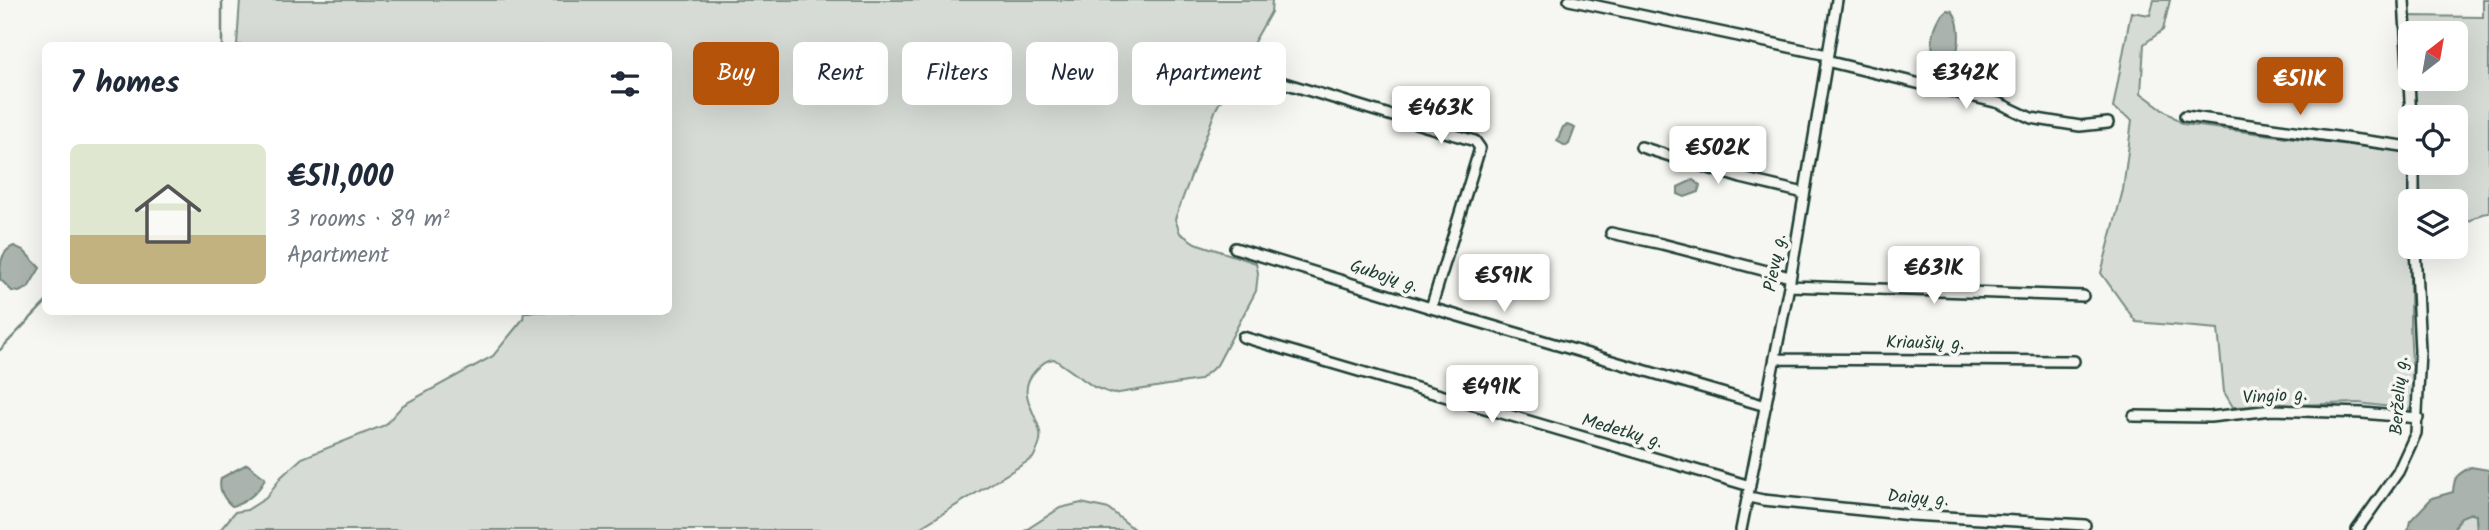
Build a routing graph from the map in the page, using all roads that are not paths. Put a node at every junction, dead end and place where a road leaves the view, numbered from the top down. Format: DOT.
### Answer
graph roads {
  1 [pos="1569,0"];
  2 [pos="1836,0"];
  3 [pos="2404,0"];
  4 [pos="1826,58"];
  5 [pos="1286,84"];
  6 [pos="2410,105"];
  7 [pos="2185,116"];
  8 [pos="2108,123"];
  9 [pos="2398,145"];
  10 [pos="1641,147"];
  11 [pos="1804,193"];
  12 [pos="1611,233"];
  13 [pos="1235,248"];
  14 [pos="2416,259"];
  15 [pos="1790,281"];
  16 [pos="2083,296"];
  17 [pos="1431,308"];
  18 [pos="1243,337"];
  19 [pos="1775,359"];
  20 [pos="2074,361"];
  21 [pos="1766,405"];
  22 [pos="2134,416"];
  23 [pos="2418,418"];
  24 [pos="1750,486"];
  25 [pos="1749,496"];
  26 [pos="2085,525"];
  27 [pos="1741,530"];
  28 [pos="2357,530"];
  1 -- 4 [label="street"];
  2 -- 4 [label="street, Pievų g."];
  3 -- 6 [label="street"];
  4 -- 8 [label="street"];
  4 -- 11 [label="street, Pievų g."];
  5 -- 17 [label="street"];
  7 -- 9 [label="street"];
  10 -- 11 [label="street"];
  11 -- 15 [label="street, Pievų g."];
  12 -- 15 [label="street"];
  13 -- 17 [label="street, Gubojų g."];
  14 -- 23 [label="street, Berželių g."];
  15 -- 16 [label="street"];
  15 -- 19 [label="street, Pievų g."];
  17 -- 21 [label="street, Gubojų g."];
  18 -- 24 [label="street, Medetkų g."];
  19 -- 20 [label="street, Kriaušių g."];
  19 -- 21 [label="street, Pievų g."];
  21 -- 24 [label="street, Pievų g."];
  22 -- 23 [label="street, Vingio g."];
  23 -- 28 [label="street, Berželių g."];
  24 -- 25 [label="street, Pievų g."];
  25 -- 26 [label="street, Daigų g."];
  25 -- 27 [label="street, Pievų g."];
}
